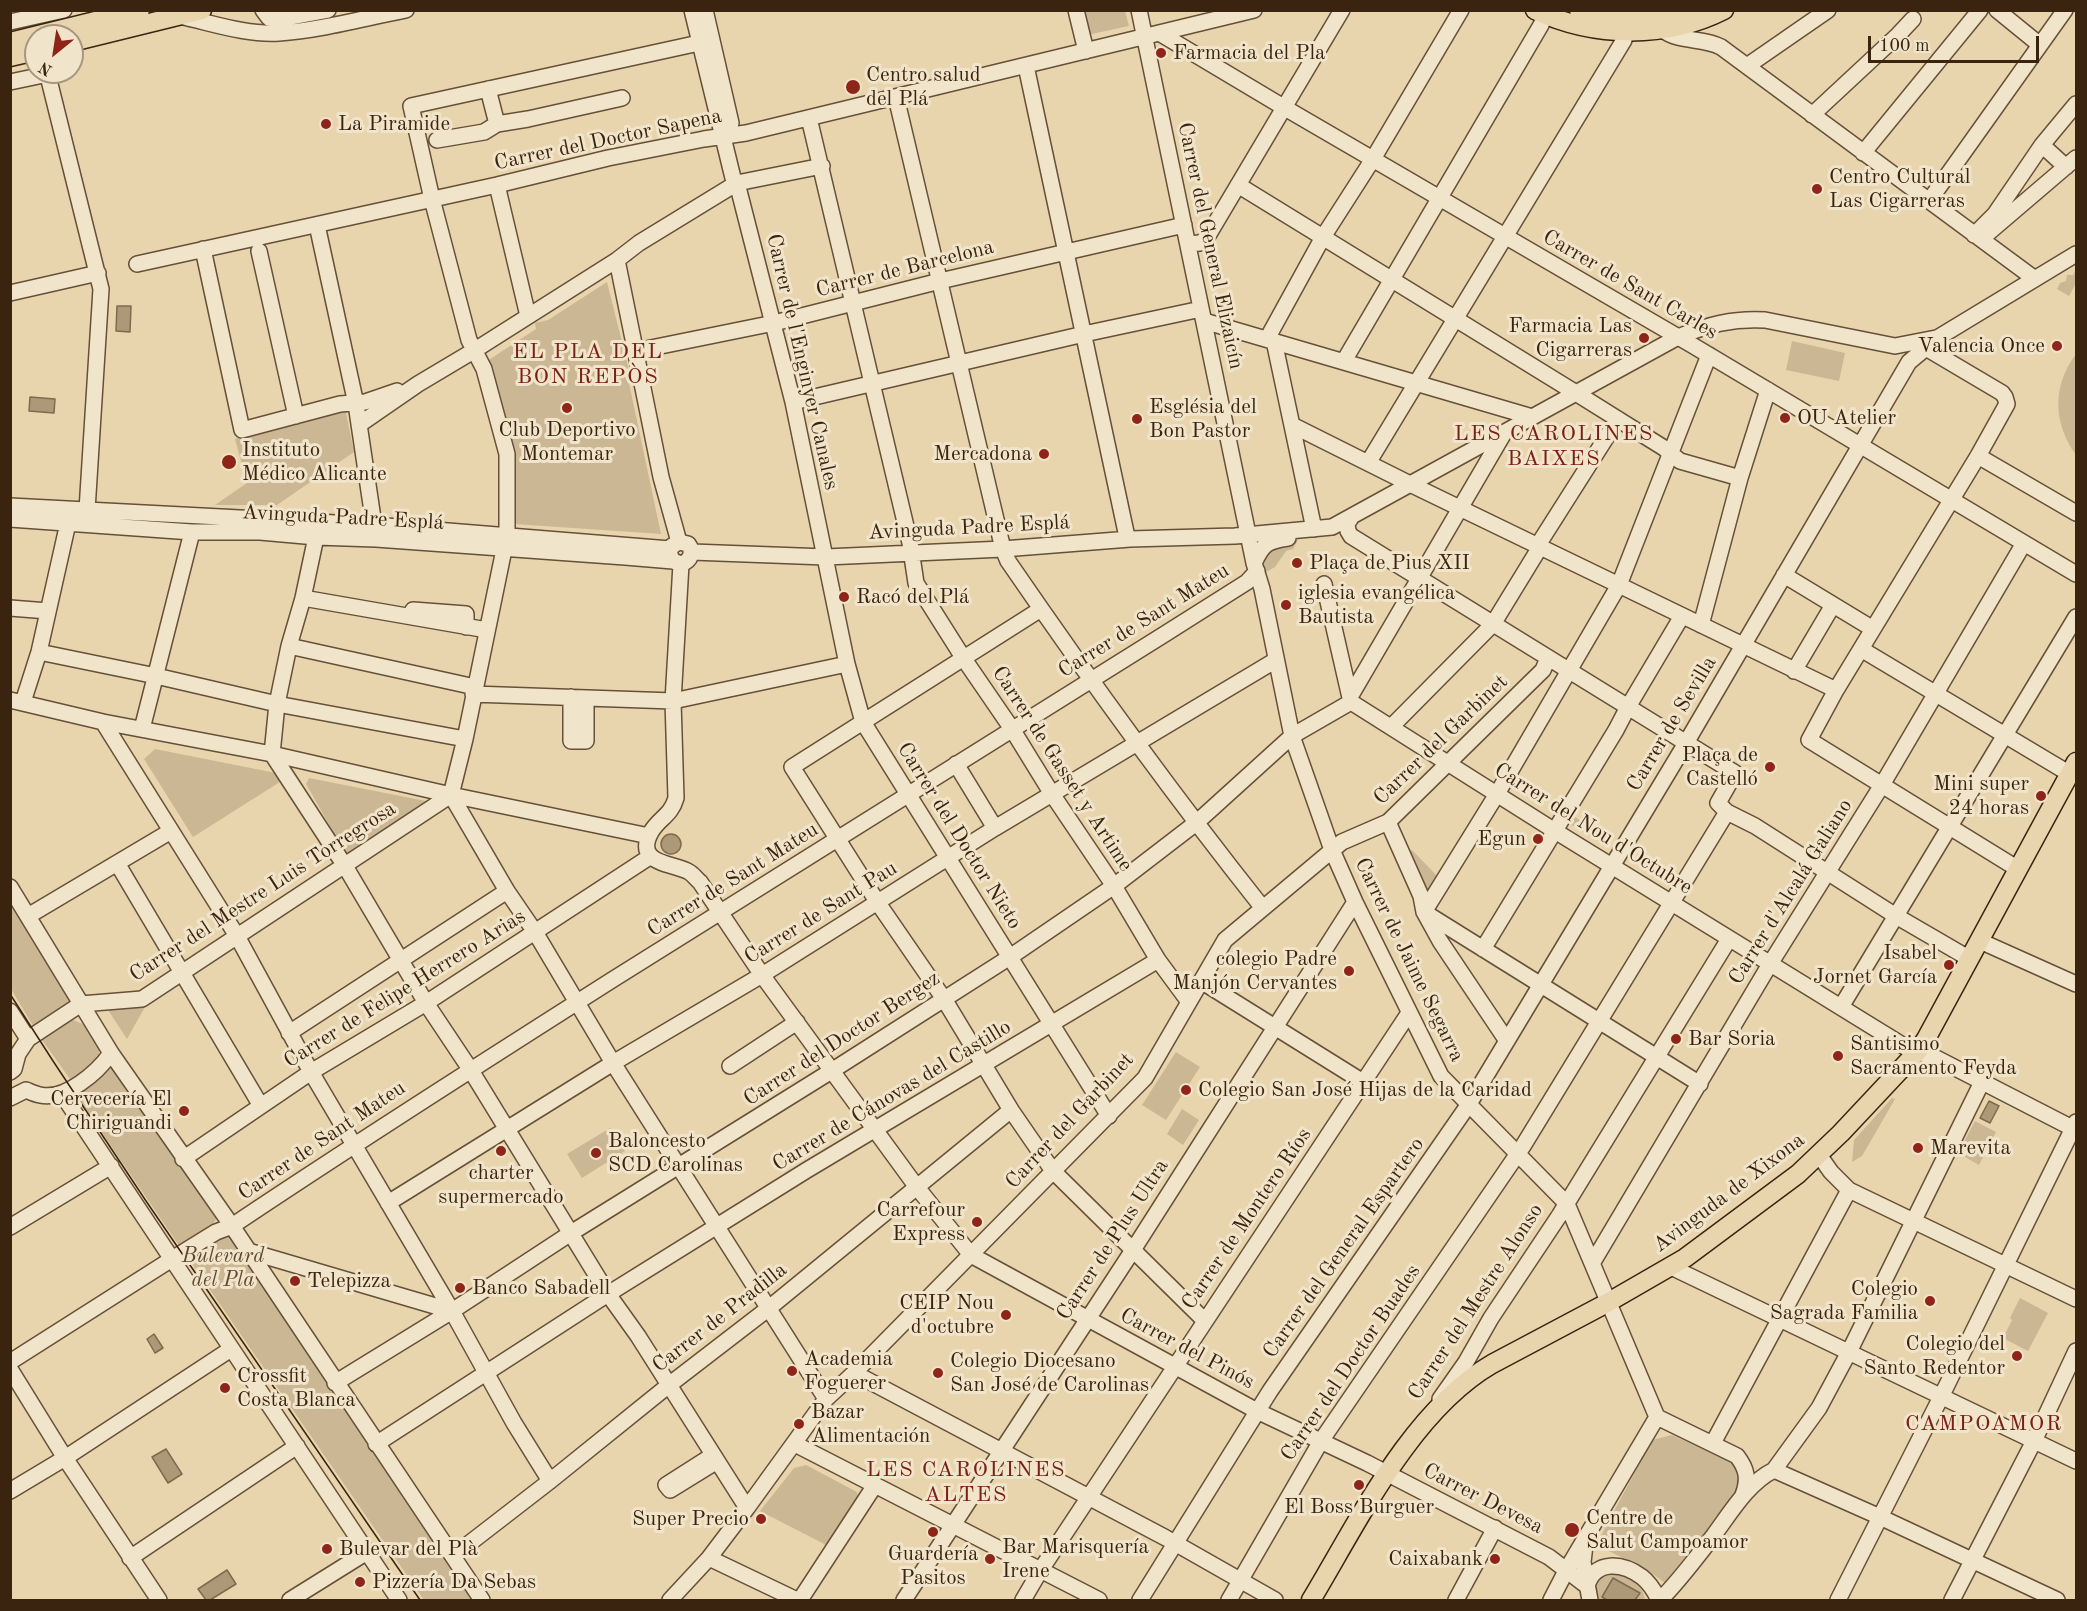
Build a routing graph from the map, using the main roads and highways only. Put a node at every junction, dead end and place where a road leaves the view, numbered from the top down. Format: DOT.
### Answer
graph roads {
  1 [pos="140,10"];
  2 [pos="202,10"];
  3 [pos="1579,10"];
  4 [pos="1691,10"];
  5 [pos="1724,10"];
  6 [pos="1540,13"];
  7 [pos="98,15"];
  8 [pos="1663,23"];
  9 [pos="1621,24"];
  10 [pos="84,39"];
  11 [pos="10,42"];
  12 [pos="2073,768"];
  13 [pos="1473,1375"];
  14 [pos="1311,1600"];
  1 -- 7 [label="main road"];
  2 -- 10 [label="main road"];
  3 -- 9 [label="main road"];
  4 -- 8 [label="main road"];
  5 -- 8 [label="main road"];
  6 -- 9 [label="main road"];
  7 -- 11 [label="main road"];
  8 -- 9 [label="main road"];
  12 -- 13 [label="main road, Avinguda de Xixona"];
  13 -- 14 [label="main road, Carrer del Mestre Alonso"];
}
